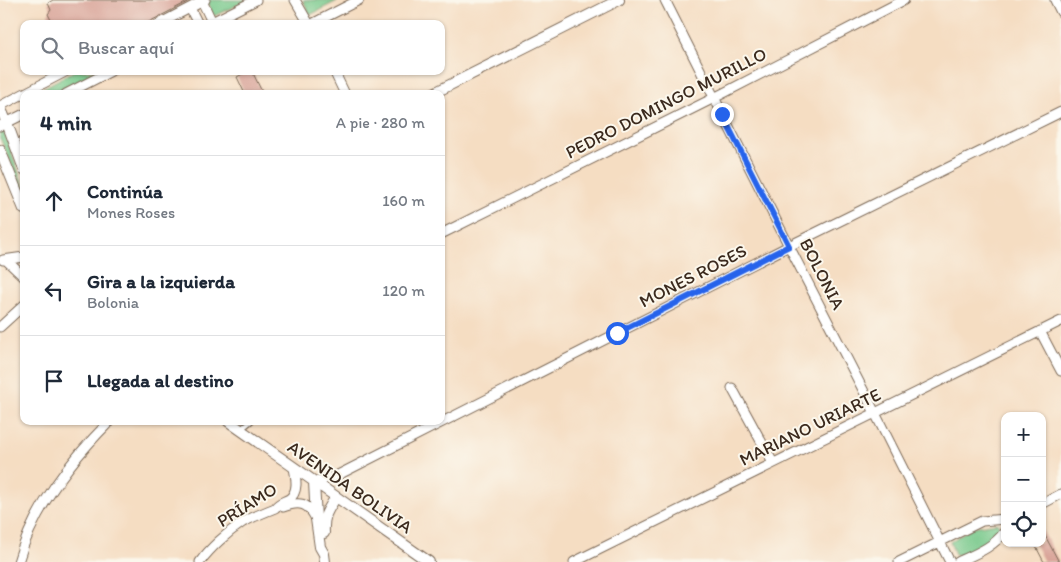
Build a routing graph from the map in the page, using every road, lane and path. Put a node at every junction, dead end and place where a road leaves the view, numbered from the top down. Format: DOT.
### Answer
graph roads {
  1 [pos="256,0"];
  2 [pos="295,0"];
  3 [pos="359,0"];
  4 [pos="619,0"];
  5 [pos="665,0"];
  6 [pos="904,0"];
  7 [pos="1055,0"];
  8 [pos="203,1"];
  9 [pos="190,8"];
  10 [pos="1061,12"];
  11 [pos="167,20"];
  12 [pos="196,20"];
  13 [pos="209,20"];
  14 [pos="216,20"];
  15 [pos="308,20"];
  16 [pos="318,20"];
  17 [pos="60,75"];
  18 [pos="104,75"];
  19 [pos="336,75"];
  20 [pos="32,90"];
  21 [pos="74,90"];
  22 [pos="344,90"];
  23 [pos="440,90"];
  24 [pos="20,96"];
  25 [pos="714,98"];
  26 [pos="0,107"];
  27 [pos="1061,112"];
  28 [pos="20,116"];
  29 [pos="4,124"];
  30 [pos="0,150"];
  31 [pos="20,160"];
  32 [pos="20,199"];
  33 [pos="445,232"];
  34 [pos="789,246"];
  35 [pos="20,258"];
  36 [pos="3,260"];
  37 [pos="20,274"];
  38 [pos="20,308"];
  39 [pos="1061,321"];
  40 [pos="0,326"];
  41 [pos="1040,331"];
  42 [pos="1061,372"];
  43 [pos="732,388"];
  44 [pos="876,412"];
  45 [pos="445,421"];
  46 [pos="106,425"];
  47 [pos="233,425"];
  48 [pos="246,425"];
  49 [pos="436,425"];
  50 [pos="240,430"];
  51 [pos="773,463"];
  52 [pos="294,468"];
  53 [pos="314,482"];
  54 [pos="1061,494"];
  55 [pos="336,497"];
  56 [pos="1046,502"];
  57 [pos="275,508"];
  58 [pos="316,519"];
  59 [pos="1001,519"];
  60 [pos="1001,535"];
  61 [pos="940,542"];
  62 [pos="324,558"];
  63 [pos="18,562"];
  64 [pos="200,562"];
  65 [pos="429,562"];
  66 [pos="574,562"];
  67 [pos="899,562"];
  68 [pos="950,562"];
  69 [pos="958,562"];
  1 -- 14 [label="street"];
  2 -- 15 [label="street"];
  3 -- 16 [label="street"];
  4 -- 23 [label="street"];
  5 -- 25 [label="street, BOLONIA"];
  6 -- 25 [label="street, PEDRO DOMINGO MURILLO"];
  7 -- 10 [label="street"];
  8 -- 9 [label="street"];
  8 -- 13 [label="street"];
  9 -- 11 [label="street"];
  9 -- 12 [label="street"];
  17 -- 20 [label="street"];
  18 -- 21 [label="street"];
  19 -- 22 [label="street"];
  24 -- 26 [label="street"];
  25 -- 33 [label="street, PEDRO DOMINGO MURILLO"];
  25 -- 34 [label="street, BOLONIA"];
  26 -- 29 [label="street"];
  27 -- 34 [label="street, MONES ROSES"];
  28 -- 29 [label="street"];
  29 -- 31 [label="street"];
  30 -- 32 [label="street"];
  34 -- 44 [label="street, BOLONIA"];
  34 -- 45 [label="street, MONES ROSES"];
  35 -- 36 [label="street"];
  36 -- 37 [label="street"];
  38 -- 40 [label="street"];
  39 -- 41 [label="street, MARIANO URIARTE"];
  41 -- 42 [label="street"];
  41 -- 44 [label="street, MARIANO URIARTE"];
  43 -- 51 [label="street"];
  44 -- 51 [label="street, MARIANO URIARTE"];
  44 -- 61 [label="street, BOLONIA"];
  46 -- 63 [label="street"];
  47 -- 50 [label="street, AVENIDA BOLIVIA"];
  48 -- 50 [label="lane"];
  49 -- 53 [label="street, MONES ROSES"];
  50 -- 52 [label="street, AVENIDA BOLIVIA"];
  51 -- 66 [label="street, MARIANO URIARTE"];
  52 -- 53 [label="street, AVENIDA BOLIVIA"];
  52 -- 57 [label="street, PRÍAMO"];
  53 -- 55 [label="street, AVENIDA BOLIVIA"];
  53 -- 58 [label="street"];
  54 -- 56 [label="street"];
  55 -- 62 [label="street"];
  55 -- 65 [label="street, AVENIDA BOLIVIA"];
  57 -- 58 [label="street"];
  57 -- 64 [label="street, PRÍAMO"];
  58 -- 62 [label="street"];
  59 -- 61 [label="street"];
  60 -- 69 [label="street"];
  61 -- 67 [label="street"];
  61 -- 68 [label="street, BOLONIA"];
}
